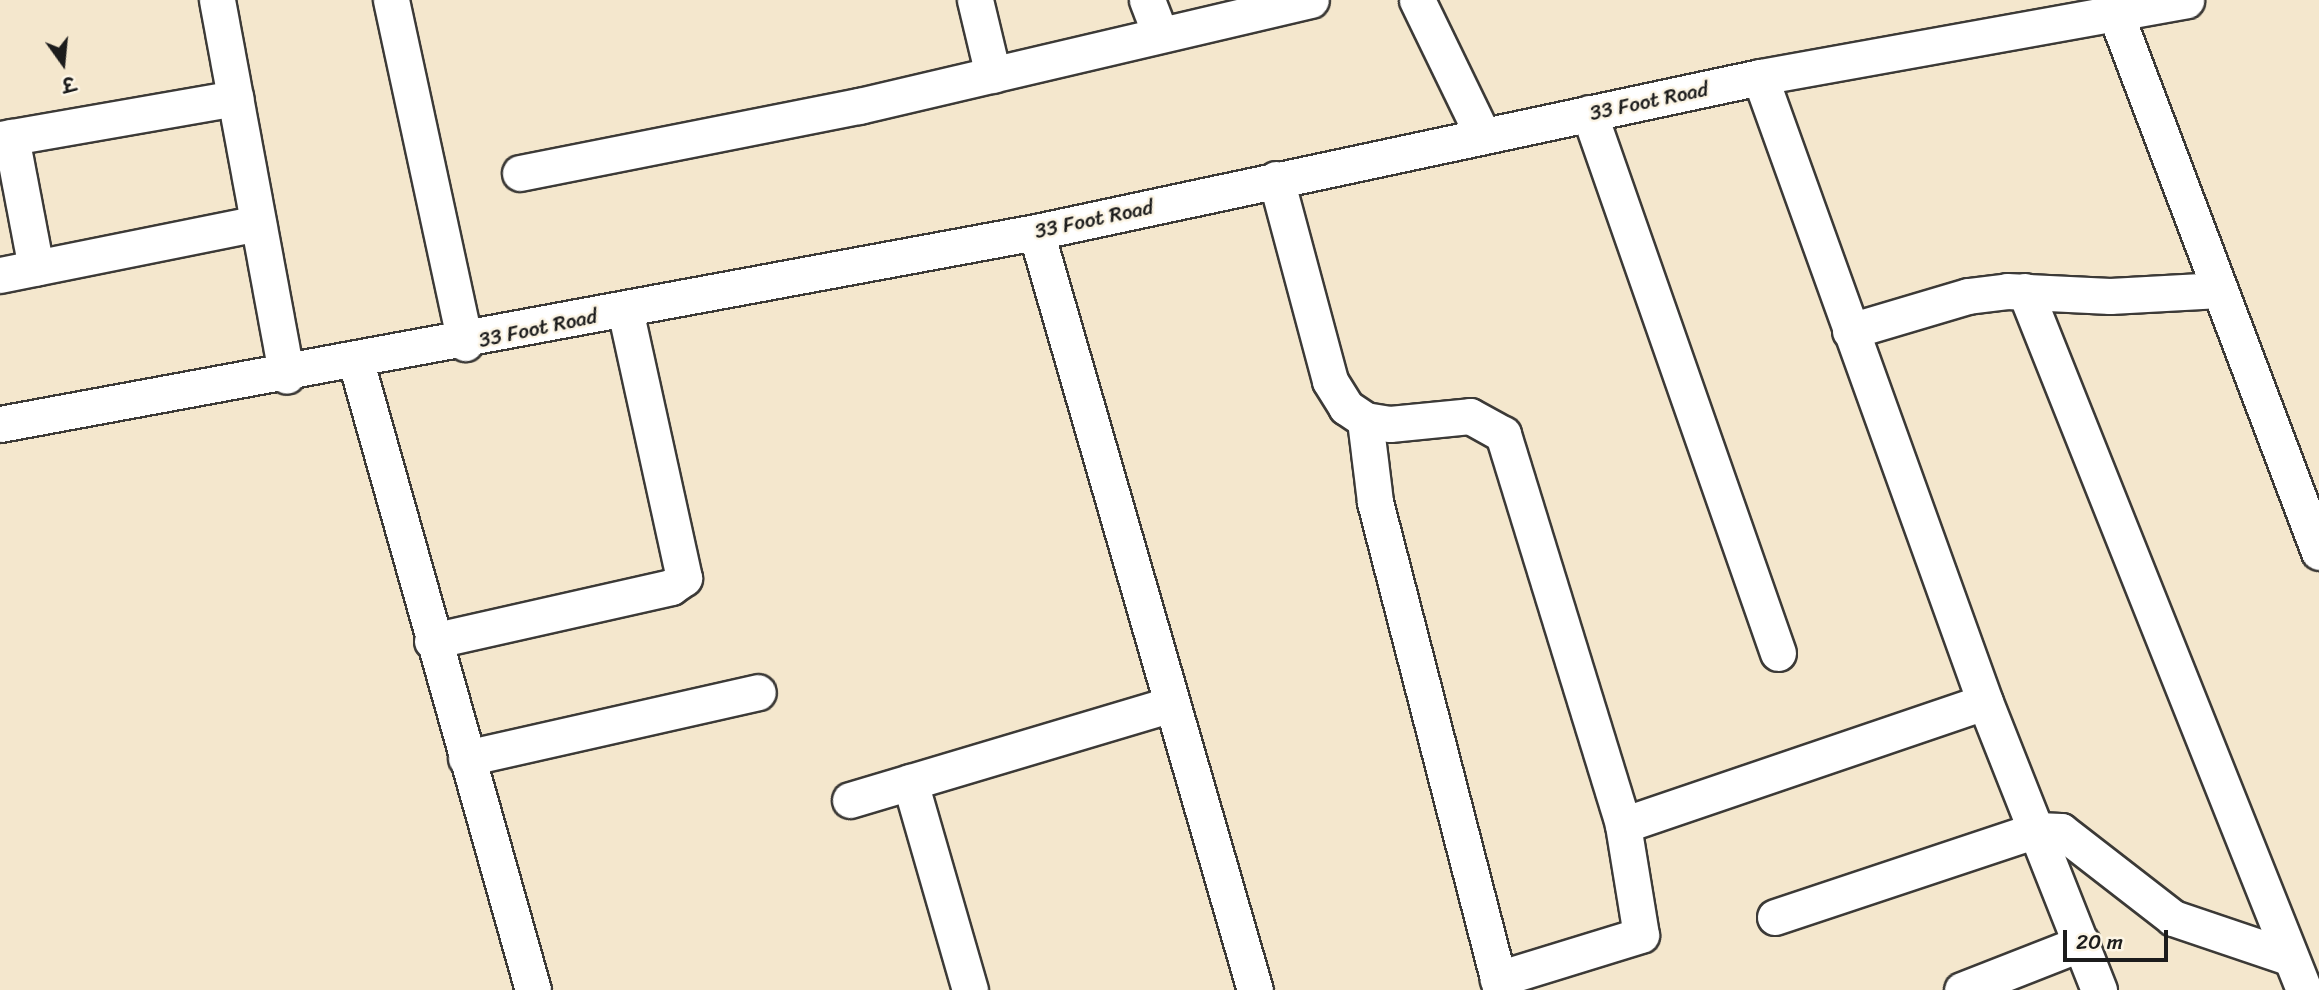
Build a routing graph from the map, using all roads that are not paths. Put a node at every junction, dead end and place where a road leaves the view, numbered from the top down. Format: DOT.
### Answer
graph roads {
  1 [pos="217,0"];
  2 [pos="975,0"];
  3 [pos="1311,0"];
  4 [pos="1417,0"];
  5 [pos="2023,0"];
  6 [pos="2186,0"];
  7 [pos="399,1"];
  8 [pos="1239,6"];
  9 [pos="1153,15"];
  10 [pos="2116,15"];
  11 [pos="2046,27"];
  12 [pos="993,75"];
  13 [pos="1760,77"];
  14 [pos="235,98"];
  15 [pos="1589,113"];
  16 [pos="1483,136"];
  17 [pos="5,138"];
  18 [pos="520,173"];
  19 [pos="1276,179"];
  20 [pos="258,223"];
  21 [pos="1036,232"];
  22 [pos="36,268"];
  23 [pos="0,275"];
  24 [pos="2220,290"];
  25 [pos="2025,291"];
  26 [pos="625,310"];
  27 [pos="1850,331"];
  28 [pos="465,343"];
  29 [pos="356,362"];
  30 [pos="288,376"];
  31 [pos="1365,420"];
  32 [pos="0,424"];
  33 [pos="2319,552"];
  34 [pos="432,641"];
  35 [pos="1778,653"];
  36 [pos="758,692"];
  37 [pos="1985,702"];
  38 [pos="1172,704"];
  39 [pos="466,758"];
  40 [pos="910,782"];
  41 [pos="850,800"];
  42 [pos="1623,825"];
  43 [pos="2036,830"];
  44 [pos="1774,917"];
  45 [pos="2082,943"];
  46 [pos="2288,957"];
  47 [pos="1499,985"];
  48 [pos="533,990"];
  49 [pos="970,990"];
  50 [pos="1255,990"];
  51 [pos="1962,990"];
  52 [pos="2099,990"];
  53 [pos="2304,990"];
  1 -- 14 [label="street"];
  2 -- 12 [label="street"];
  3 -- 8 [label="street"];
  4 -- 16 [label="street"];
  5 -- 11 [label="street"];
  6 -- 10 [label="street, 33 Foot Road"];
  7 -- 28 [label="street"];
  8 -- 9 [label="street"];
  9 -- 12 [label="street"];
  10 -- 11 [label="street, 33 Foot Road"];
  10 -- 24 [label="street"];
  11 -- 13 [label="street, 33 Foot Road"];
  12 -- 18 [label="street"];
  13 -- 15 [label="street, 33 Foot Road"];
  13 -- 27 [label="street"];
  14 -- 17 [label="street"];
  14 -- 20 [label="street"];
  15 -- 16 [label="street, 33 Foot Road"];
  15 -- 35 [label="street"];
  16 -- 19 [label="street, 33 Foot Road"];
  17 -- 22 [label="street"];
  19 -- 21 [label="street, 33 Foot Road"];
  19 -- 31 [label="street"];
  20 -- 22 [label="street"];
  20 -- 30 [label="street"];
  21 -- 26 [label="street, 33 Foot Road"];
  21 -- 38 [label="street"];
  22 -- 23 [label="street"];
  24 -- 25 [label="street"];
  24 -- 33 [label="street"];
  25 -- 27 [label="street"];
  25 -- 46 [label="street"];
  26 -- 28 [label="street, 33 Foot Road"];
  26 -- 34 [label="street"];
  27 -- 37 [label="street"];
  28 -- 29 [label="street, 33 Foot Road"];
  29 -- 30 [label="street, 33 Foot Road"];
  29 -- 34 [label="street"];
  30 -- 32 [label="street, 33 Foot Road"];
  31 -- 42 [label="street"];
  31 -- 47 [label="street"];
  34 -- 39 [label="street"];
  36 -- 39 [label="street"];
  37 -- 42 [label="street"];
  37 -- 43 [label="street"];
  38 -- 40 [label="street"];
  38 -- 50 [label="street"];
  39 -- 48 [label="street"];
  40 -- 41 [label="street"];
  40 -- 49 [label="street"];
  42 -- 47 [label="street"];
  43 -- 44 [label="street"];
  43 -- 45 [label="street"];
  43 -- 46 [label="street"];
  45 -- 51 [label="street"];
  45 -- 52 [label="street"];
  46 -- 53 [label="street"];
}
